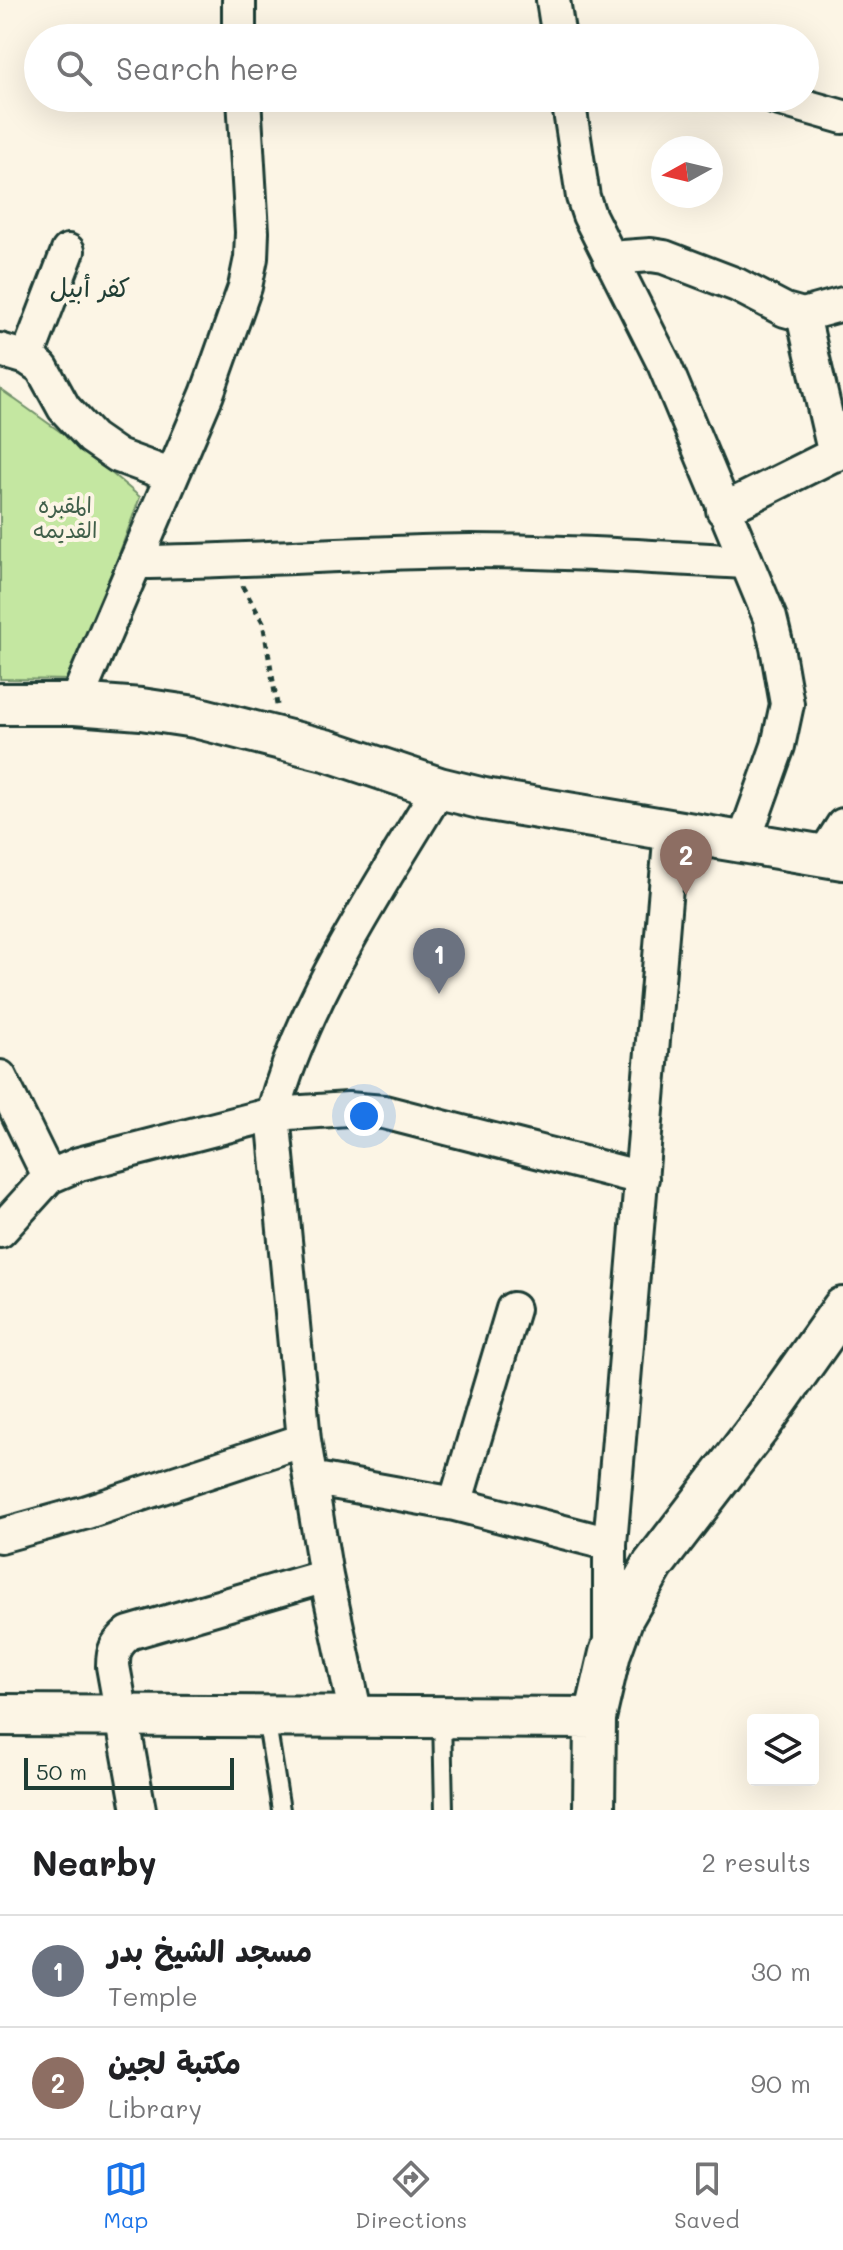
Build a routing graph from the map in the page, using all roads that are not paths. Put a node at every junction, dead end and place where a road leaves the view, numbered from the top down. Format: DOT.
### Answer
graph roads {
  1 [pos="239,0"];
  2 [pos="553,0"];
  3 [pos="239,24"];
  4 [pos="557,24"];
  5 [pos="819,110"];
  6 [pos="245,112"];
  7 [pos="570,112"];
  8 [pos="843,117"];
  9 [pos="68,251"];
  10 [pos="610,258"];
  11 [pos="843,304"];
  12 [pos="803,315"];
  13 [pos="13,354"];
  14 [pos="839,453"];
  15 [pos="170,475"];
  16 [pos="723,510"];
  17 [pos="137,562"];
  18 [pos="744,562"];
  19 [pos="0,704"];
  20 [pos="75,704"];
  21 [pos="439,788"];
  22 [pos="671,829"];
  23 [pos="744,841"];
  24 [pos="837,846"];
  25 [pos="0,1077"];
  26 [pos="273,1114"];
  27 [pos="49,1177"];
  28 [pos="642,1178"];
  29 [pos="0,1231"];
  30 [pos="843,1308"];
  31 [pos="513,1309"];
  32 [pos="304,1440"];
  33 [pos="310,1478"];
  34 [pos="455,1504"];
  35 [pos="0,1536"];
  36 [pos="610,1544"];
  37 [pos="326,1576"];
  38 [pos="610,1653"];
  39 [pos="0,1715"];
  40 [pos="265,1716"];
  41 [pos="356,1716"];
  42 [pos="123,1717"];
  43 [pos="442,1717"];
  44 [pos="595,1718"];
  45 [pos="139,1810"];
  46 [pos="281,1810"];
  47 [pos="444,1810"];
  48 [pos="594,1810"];
  1 -- 3 [label="street"];
  2 -- 4 [label="street"];
  5 -- 8 [label="street"];
  6 -- 15 [label="street"];
  7 -- 10 [label="street"];
  9 -- 13 [label="street"];
  10 -- 12 [label="street"];
  10 -- 16 [label="street"];
  11 -- 12 [label="street"];
  12 -- 14 [label="street"];
  13 -- 15 [label="street"];
  14 -- 16 [label="street"];
  15 -- 17 [label="street"];
  16 -- 18 [label="street"];
  17 -- 18 [label="street"];
  17 -- 20 [label="street"];
  18 -- 23 [label="street"];
  19 -- 20 [label="street"];
  20 -- 21 [label="street"];
  21 -- 22 [label="street"];
  21 -- 26 [label="street"];
  22 -- 23 [label="street"];
  22 -- 28 [label="street"];
  23 -- 24 [label="street"];
  25 -- 27 [label="street"];
  26 -- 27 [label="street"];
  26 -- 28 [label="street"];
  26 -- 32 [label="street"];
  27 -- 29 [label="street"];
  28 -- 36 [label="street"];
  30 -- 38 [label="street"];
  31 -- 34 [label="street"];
  32 -- 33 [label="street"];
  32 -- 35 [label="street"];
  33 -- 34 [label="street"];
  33 -- 37 [label="street"];
  34 -- 36 [label="street"];
  36 -- 38 [label="street"];
  37 -- 41 [label="street"];
  37 -- 42 [label="street"];
  38 -- 44 [label="street"];
  39 -- 42 [label="street"];
  40 -- 41 [label="street"];
  40 -- 42 [label="street"];
  40 -- 46 [label="lane"];
  41 -- 43 [label="street"];
  42 -- 45 [label="street"];
  43 -- 44 [label="street"];
  43 -- 47 [label="lane"];
  44 -- 48 [label="street"];
}
